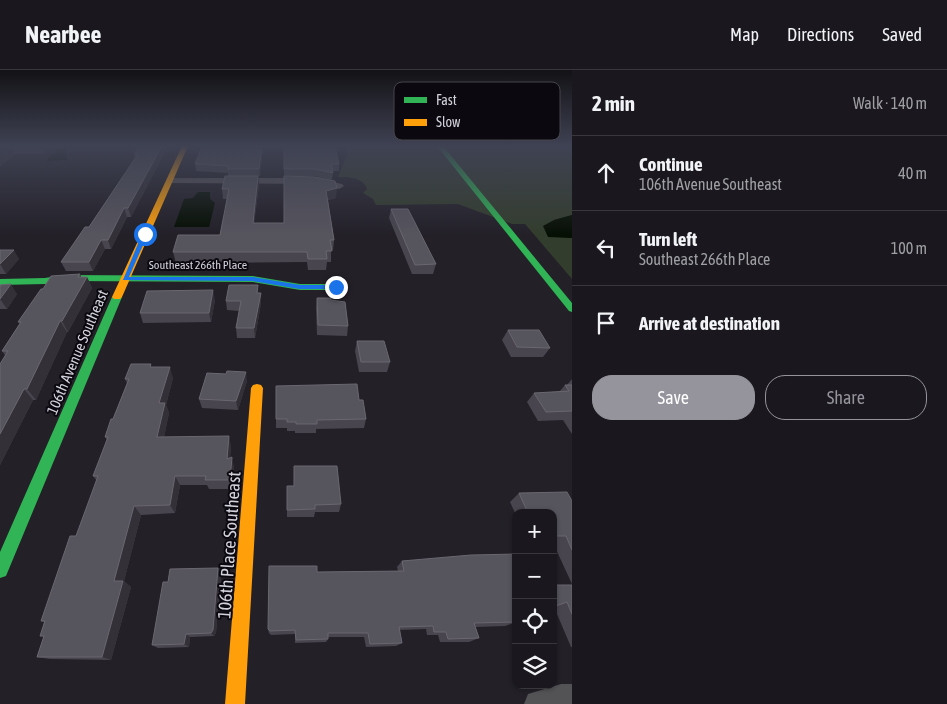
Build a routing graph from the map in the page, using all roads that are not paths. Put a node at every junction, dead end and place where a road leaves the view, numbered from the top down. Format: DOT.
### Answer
graph roads {
  1 [pos="172,176"];
  2 [pos="464,176"];
  3 [pos="170,181"];
  4 [pos="339,186"];
  5 [pos="125,278"];
  6 [pos="0,282"];
  7 [pos="336,287"];
  8 [pos="572,309"];
  9 [pos="257,388"];
  10 [pos="0,570"];
  11 [pos="572,698"];
  12 [pos="235,704"];
  13 [pos="538,704"];
  1 -- 3 [label="street, 106th Avenue Southeast"];
  2 -- 8 [label="street"];
  3 -- 4 [label="street"];
  3 -- 5 [label="street, 106th Avenue Southeast"];
  5 -- 6 [label="street, Southeast 266th Place"];
  5 -- 7 [label="street, Southeast 266th Place"];
  5 -- 10 [label="street, 106th Avenue Southeast"];
  9 -- 12 [label="street, 106th Place Southeast"];
  11 -- 13 [label="street"];
}
